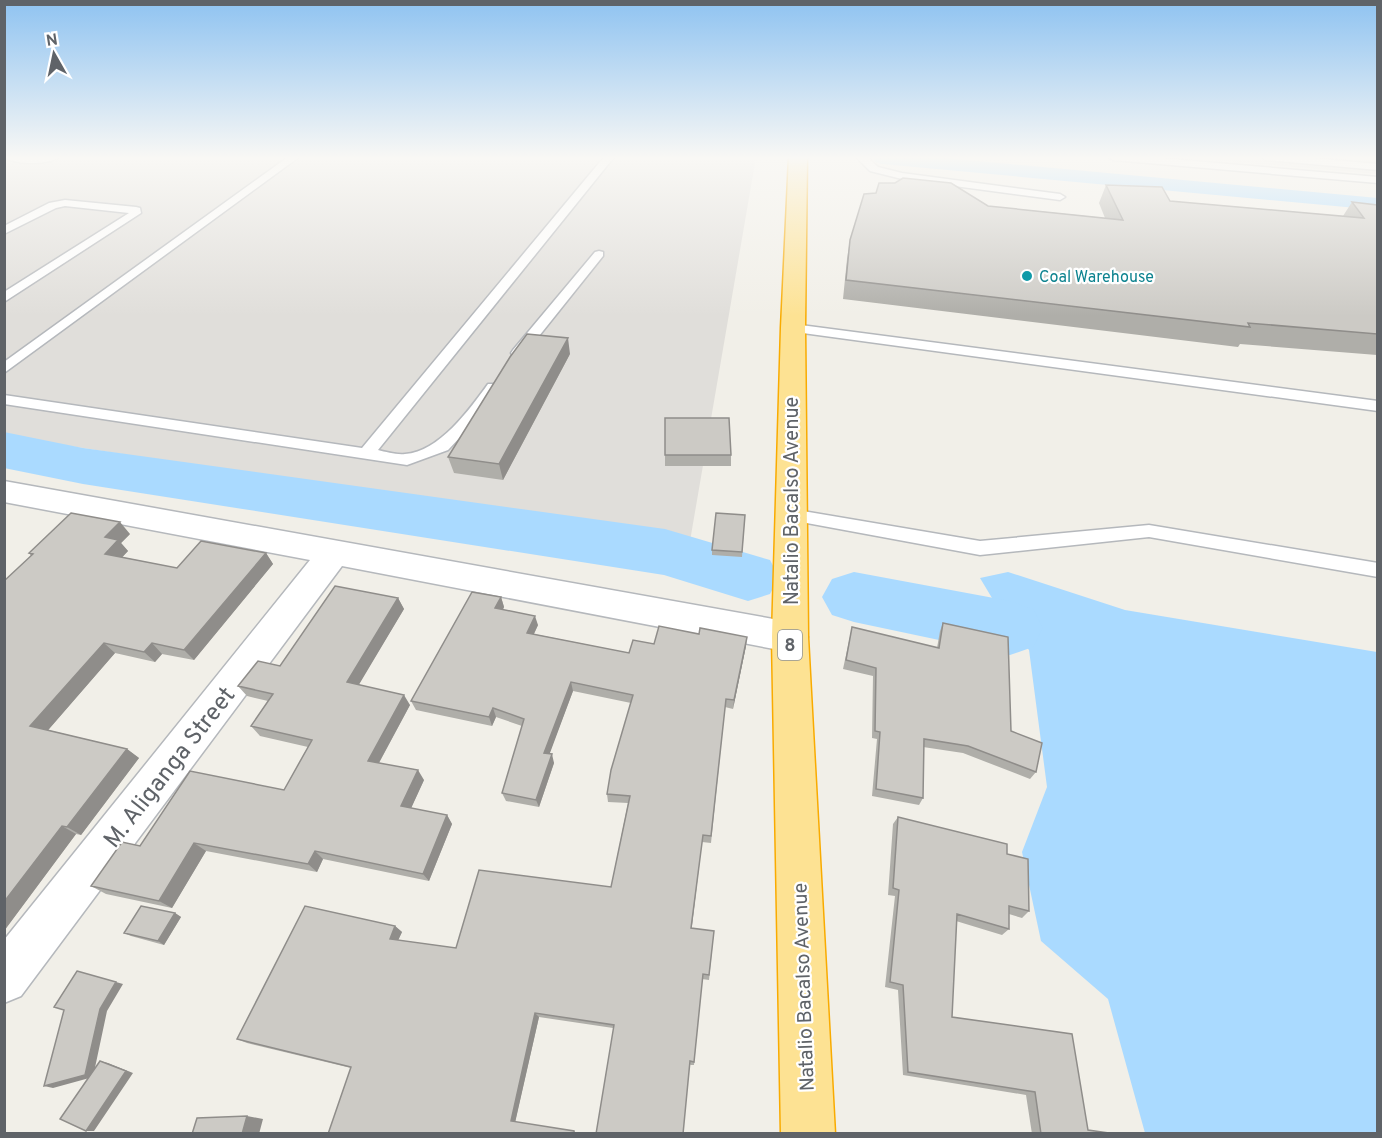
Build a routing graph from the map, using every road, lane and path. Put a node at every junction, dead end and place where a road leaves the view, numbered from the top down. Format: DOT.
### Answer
graph roads {
  1 [pos="43,210"];
  2 [pos="135,210"];
  3 [pos="221,210"];
  4 [pos="566,210"];
  5 [pos="796,210"];
  6 [pos="4,215"];
  7 [pos="28,218"];
  8 [pos="4,231"];
  9 [pos="599,254"];
  10 [pos="10,290"];
  11 [pos="4,298"];
  12 [pos="793,328"];
  13 [pos="4,369"];
  14 [pos="4,399"];
  15 [pos="1377,406"];
  16 [pos="366,454"];
  17 [pos="4,491"];
  18 [pos="790,515"];
  19 [pos="333,554"];
  20 [pos="1377,570"];
  21 [pos="790,637"];
  22 [pos="4,980"];
  23 [pos="808,1134"];
  1 -- 7 [label="lane"];
  2 -- 10 [label="lane"];
  3 -- 13 [label="lane"];
  4 -- 16 [label="lane"];
  5 -- 12 [label="highway, Natalio Bacalso Avenue / 8"];
  6 -- 7 [label="lane"];
  7 -- 8 [label="lane"];
  9 -- 16 [label="lane"];
  10 -- 11 [label="lane"];
  12 -- 15 [label="lane"];
  12 -- 18 [label="highway, Natalio Bacalso Avenue / 8"];
  14 -- 16 [label="lane"];
  17 -- 19 [label="street"];
  18 -- 20 [label="lane"];
  18 -- 21 [label="highway, Natalio Bacalso Avenue / 8"];
  19 -- 21 [label="street"];
  19 -- 22 [label="street, M. Aliganga Street"];
  21 -- 23 [label="highway, Natalio Bacalso Avenue / 8"];
}
